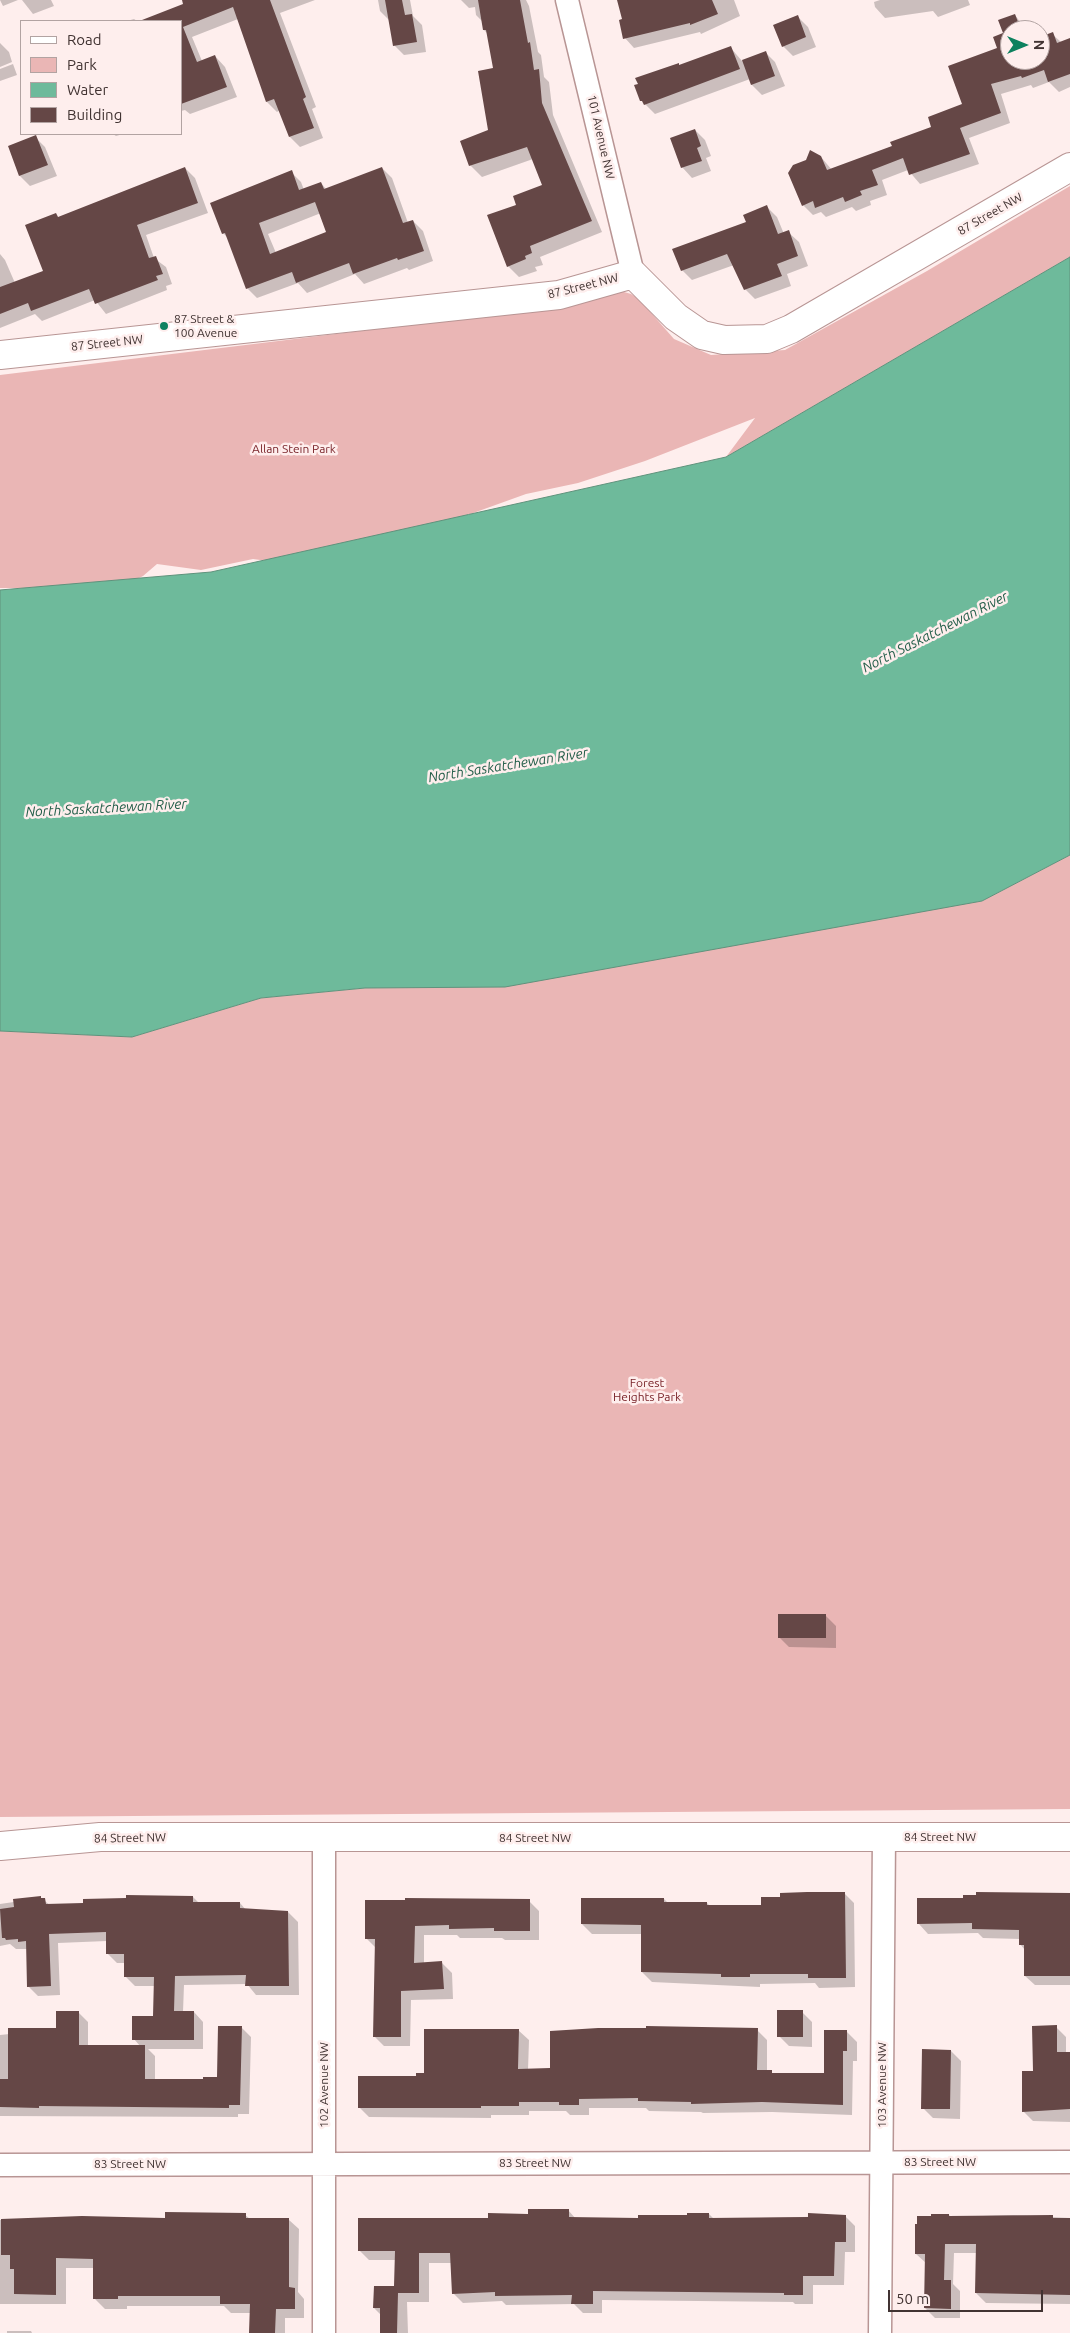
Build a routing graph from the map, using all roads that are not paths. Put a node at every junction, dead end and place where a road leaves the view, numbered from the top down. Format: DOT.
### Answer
graph roads {
  1 [pos="567,0"];
  2 [pos="1070,167"];
  3 [pos="633,274"];
  4 [pos="0,355"];
  5 [pos="884,1836"];
  6 [pos="1070,1837"];
  7 [pos="324,1838"];
  8 [pos="0,1846"];
  9 [pos="882,2162"];
  10 [pos="1070,2162"];
  11 [pos="324,2163"];
  12 [pos="0,2165"];
  13 [pos="324,2333"];
  14 [pos="880,2333"];
  1 -- 3 [label="street, 101 Avenue NW"];
  2 -- 3 [label="street, 87 Street NW"];
  3 -- 4 [label="street, 87 Street NW"];
  5 -- 6 [label="street, 84 Street NW"];
  5 -- 7 [label="street, 84 Street NW"];
  5 -- 9 [label="street, 103 Avenue NW"];
  7 -- 8 [label="street, 84 Street NW"];
  7 -- 11 [label="street, 102 Avenue NW"];
  9 -- 10 [label="street, 83 Street NW"];
  9 -- 11 [label="street, 83 Street NW"];
  9 -- 14 [label="street, 103 Avenue NW"];
  11 -- 12 [label="street, 83 Street NW"];
  11 -- 13 [label="street, 102 Avenue NW"];
}
